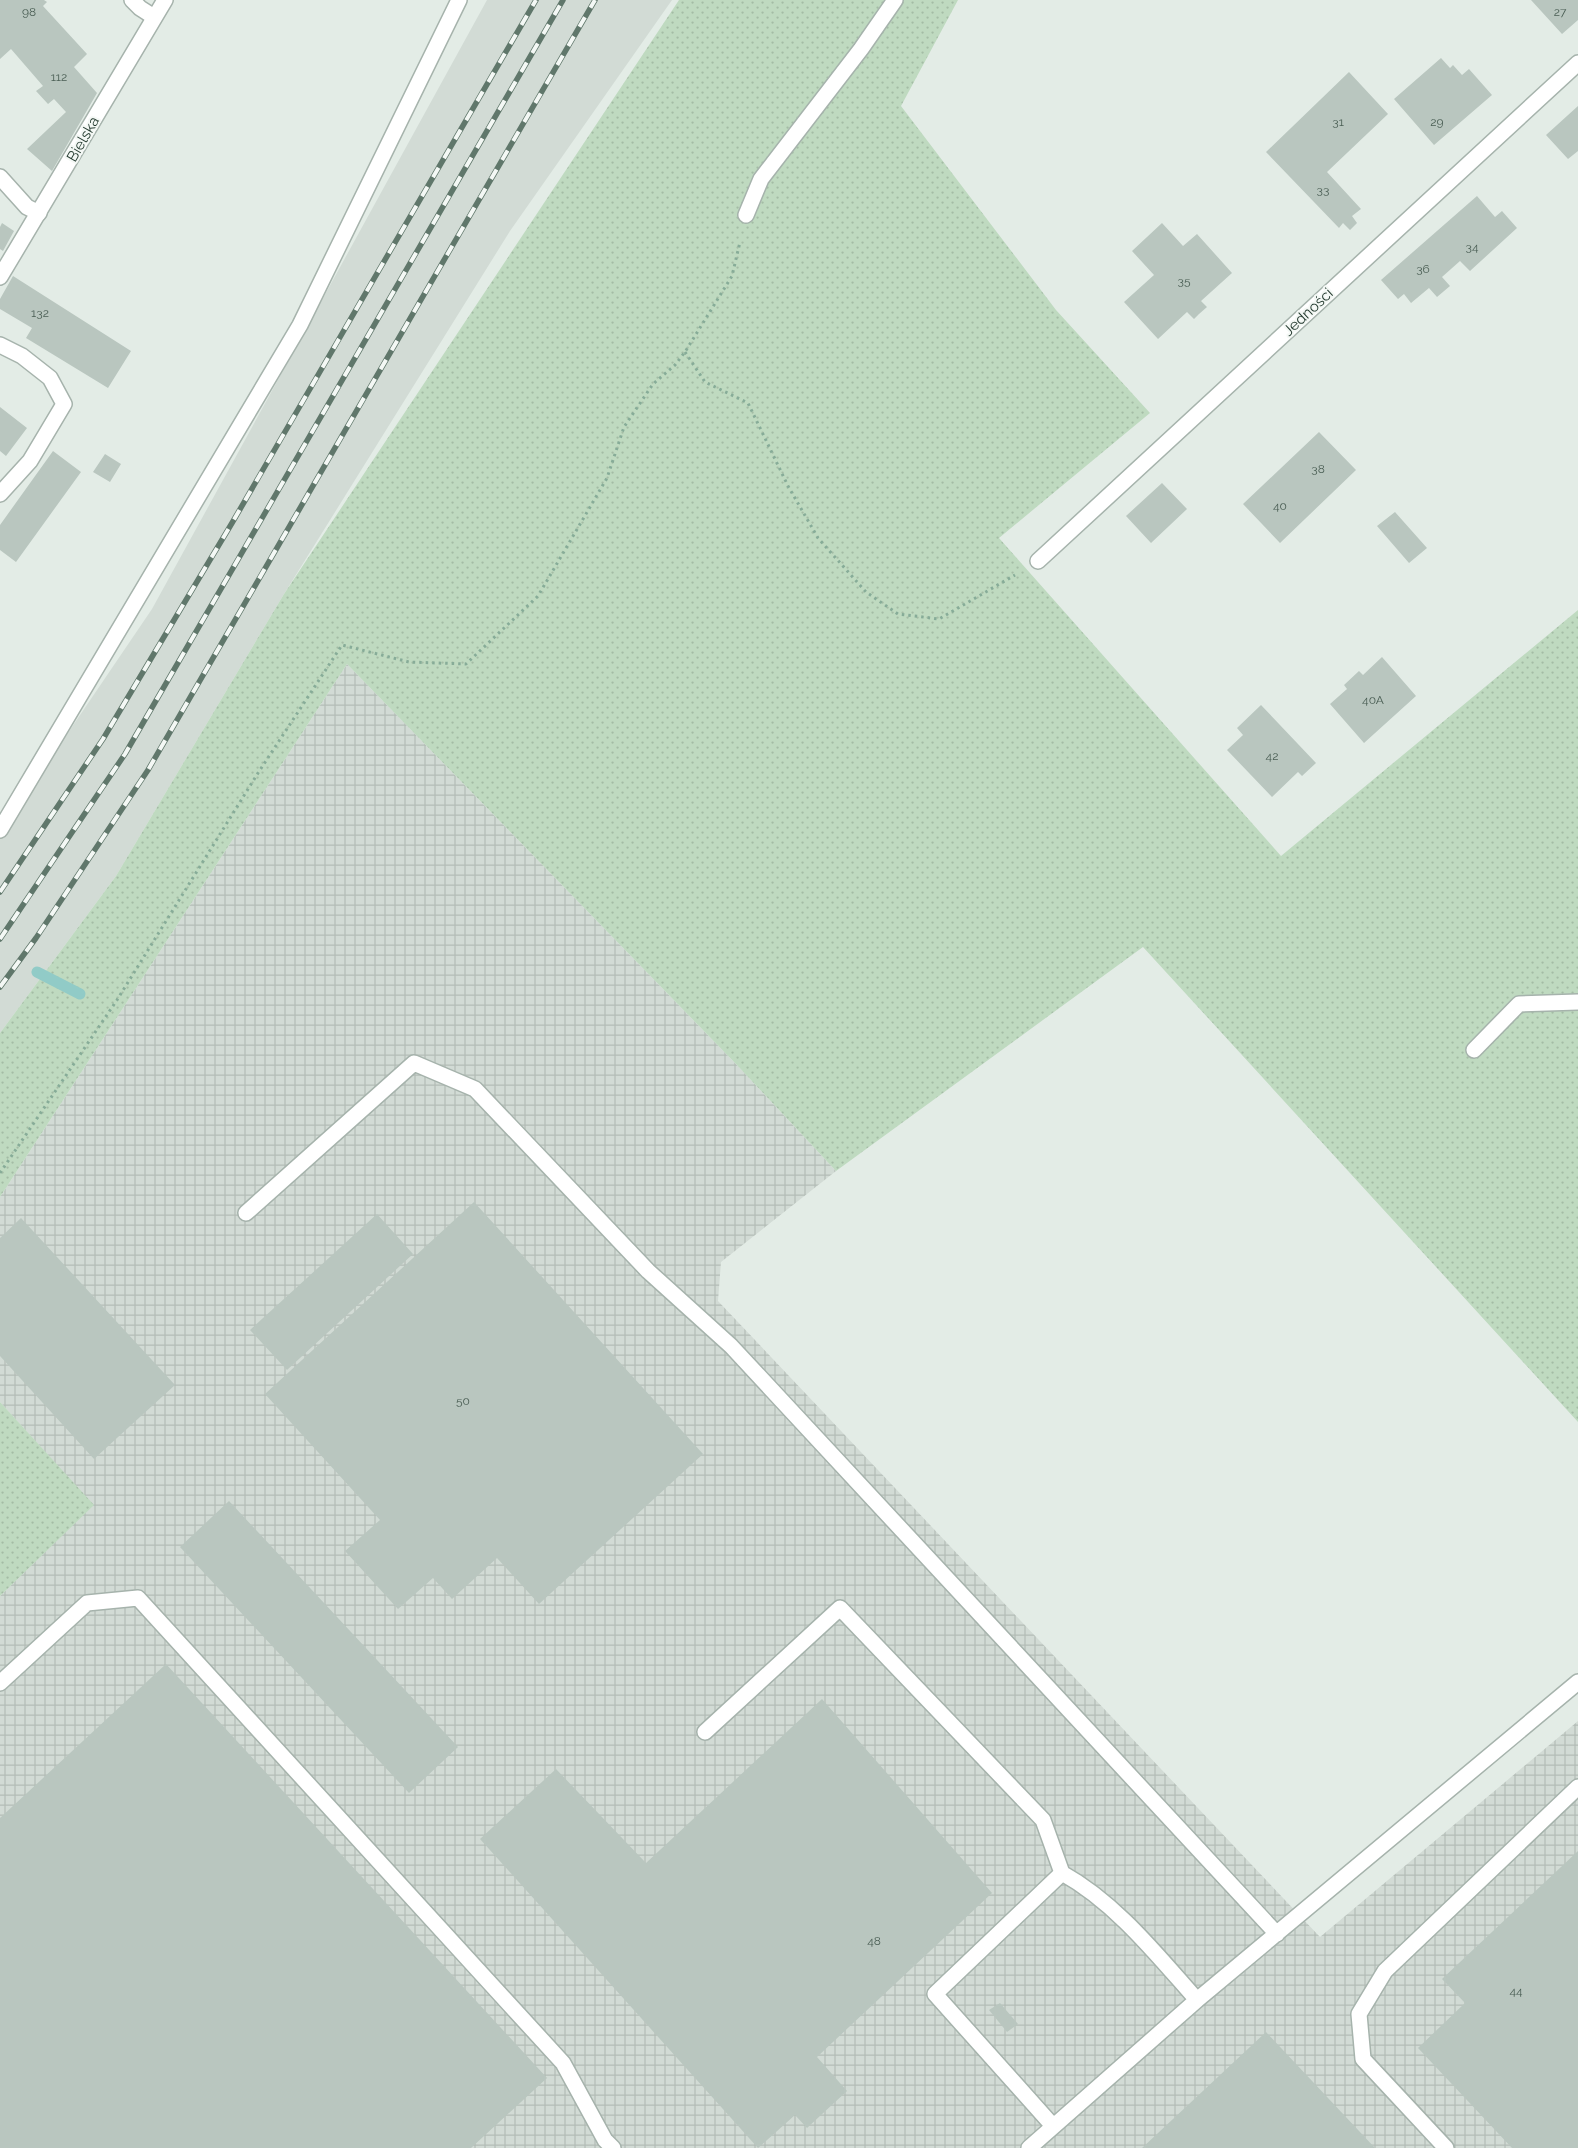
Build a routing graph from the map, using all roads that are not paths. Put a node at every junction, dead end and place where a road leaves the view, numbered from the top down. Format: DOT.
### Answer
graph roads {
  1 [pos="132,0"];
  2 [pos="165,0"];
  3 [pos="459,0"];
  4 [pos="894,0"];
  5 [pos="154,17"];
  6 [pos="1578,63"];
  7 [pos="0,177"];
  8 [pos="39,213"];
  9 [pos="746,216"];
  10 [pos="0,278"];
  11 [pos="0,346"];
  12 [pos="0,494"];
  13 [pos="1038,561"];
  14 [pos="0,830"];
  15 [pos="1578,1002"];
  16 [pos="1474,1050"];
  17 [pos="246,1213"];
  18 [pos="1578,1682"];
  19 [pos="0,1683"];
  20 [pos="705,1732"];
  21 [pos="1578,1787"];
  22 [pos="1062,1873"];
  23 [pos="1277,1934"];
  24 [pos="1197,2000"];
  25 [pos="1053,2126"];
  26 [pos="613,2148"];
  27 [pos="1029,2148"];
  28 [pos="1446,2148"];
  1 -- 5 [label="street"];
  2 -- 5 [label="street, Bielska"];
  3 -- 14 [label="street"];
  4 -- 9 [label="street"];
  5 -- 8 [label="street, Bielska"];
  6 -- 13 [label="street, Jedności"];
  7 -- 8 [label="street"];
  8 -- 10 [label="street, Bielska"];
  11 -- 12 [label="street"];
  15 -- 16 [label="street"];
  17 -- 23 [label="street"];
  18 -- 23 [label="street"];
  19 -- 26 [label="street"];
  20 -- 22 [label="street"];
  21 -- 28 [label="street"];
  22 -- 24 [label="street"];
  22 -- 25 [label="street"];
  23 -- 24 [label="street"];
  24 -- 25 [label="street"];
  25 -- 27 [label="street"];
}
